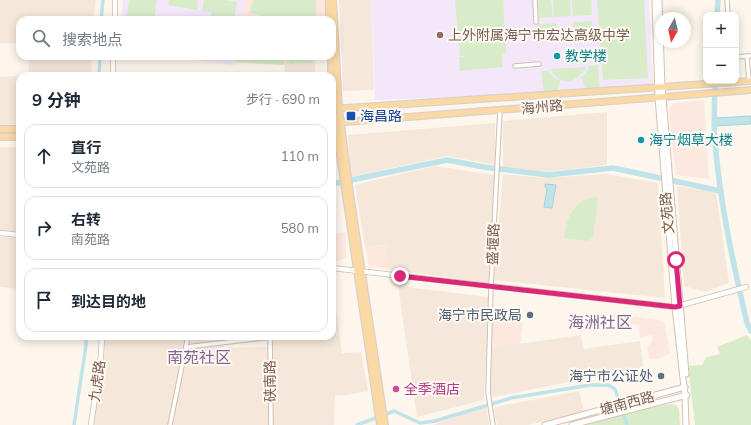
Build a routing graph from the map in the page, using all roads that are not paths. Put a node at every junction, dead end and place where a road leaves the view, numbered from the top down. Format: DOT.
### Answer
graph roads {
  1 [pos="115,0"];
  2 [pos="329,0"];
  3 [pos="333,0"];
  4 [pos="535,0"];
  5 [pos="655,0"];
  6 [pos="659,0"];
  7 [pos="727,0"];
  8 [pos="728,12"];
  9 [pos="115,16"];
  10 [pos="329,16"];
  11 [pos="333,16"];
  12 [pos="536,22"];
  13 [pos="749,56"];
  14 [pos="739,57"];
  15 [pos="113,60"];
  16 [pos="331,60"];
  17 [pos="334,60"];
  18 [pos="539,64"];
  19 [pos="515,66"];
  20 [pos="113,72"];
  21 [pos="332,72"];
  22 [pos="334,72"];
  23 [pos="750,81"];
  24 [pos="660,87"];
  25 [pos="751,90"];
  26 [pos="660,97"];
  27 [pos="336,109"];
  28 [pos="500,110"];
  29 [pos="336,123"];
  30 [pos="0,129"];
  31 [pos="16,129"];
  32 [pos="0,137"];
  33 [pos="16,137"];
  34 [pos="0,232"];
  35 [pos="16,234"];
  36 [pos="336,268"];
  37 [pos="359,271"];
  38 [pos="751,285"];
  39 [pos="491,286"];
  40 [pos="746,287"];
  41 [pos="678,306"];
  42 [pos="102,340"];
  43 [pos="187,340"];
  44 [pos="248,340"];
  45 [pos="270,340"];
  46 [pos="233,342"];
  47 [pos="186,348"];
  48 [pos="685,387"];
  49 [pos="686,396"];
  50 [pos="382,424"];
  51 [pos="90,425"];
  52 [pos="170,425"];
  53 [pos="271,425"];
  54 [pos="493,425"];
  55 [pos="545,425"];
  56 [pos="572,425"];
  57 [pos="686,425"];
  58 [pos="689,425"];
  1 -- 9 [label="street"];
  2 -- 10 [label="main road"];
  3 -- 11 [label="main road"];
  4 -- 12 [label="street"];
  5 -- 24 [label="main road, 文苑路"];
  6 -- 24 [label="main road, 文苑路"];
  7 -- 8 [label="street"];
  13 -- 14 [label="street"];
  13 -- 23 [label="street"];
  15 -- 20 [label="street"];
  16 -- 21 [label="main road"];
  17 -- 22 [label="main road"];
  18 -- 19 [label="street"];
  23 -- 24 [label="main road, 海州路"];
  24 -- 26 [label="main road, 文苑路"];
  24 -- 27 [label="main road, 海州路"];
  25 -- 26 [label="main road, 海州路"];
  26 -- 28 [label="main road, 海州路"];
  26 -- 41 [label="main road, 文苑路"];
  28 -- 29 [label="main road, 海州路"];
  28 -- 39 [label="street, 盛堰路"];
  29 -- 37 [label="main road"];
  30 -- 31 [label="main road"];
  32 -- 33 [label="main road"];
  34 -- 35 [label="street"];
  36 -- 37 [label="street"];
  37 -- 39 [label="street"];
  37 -- 50 [label="main road"];
  38 -- 40 [label="street"];
  39 -- 41 [label="street"];
  39 -- 54 [label="street, 盛堰路"];
  40 -- 41 [label="street"];
  41 -- 48 [label="main road, 文苑路"];
  42 -- 51 [label="street, 九虎路"];
  43 -- 47 [label="street"];
  44 -- 46 [label="street"];
  45 -- 53 [label="street, 硖南路"];
  46 -- 47 [label="street"];
  47 -- 52 [label="street"];
  48 -- 49 [label="main road, 文苑路"];
  48 -- 55 [label="main road, 塘南西路"];
  49 -- 56 [label="main road, 塘南西路"];
  49 -- 57 [label="main road, 文苑路"];
  49 -- 58 [label="main road, 文苑路"];
}
